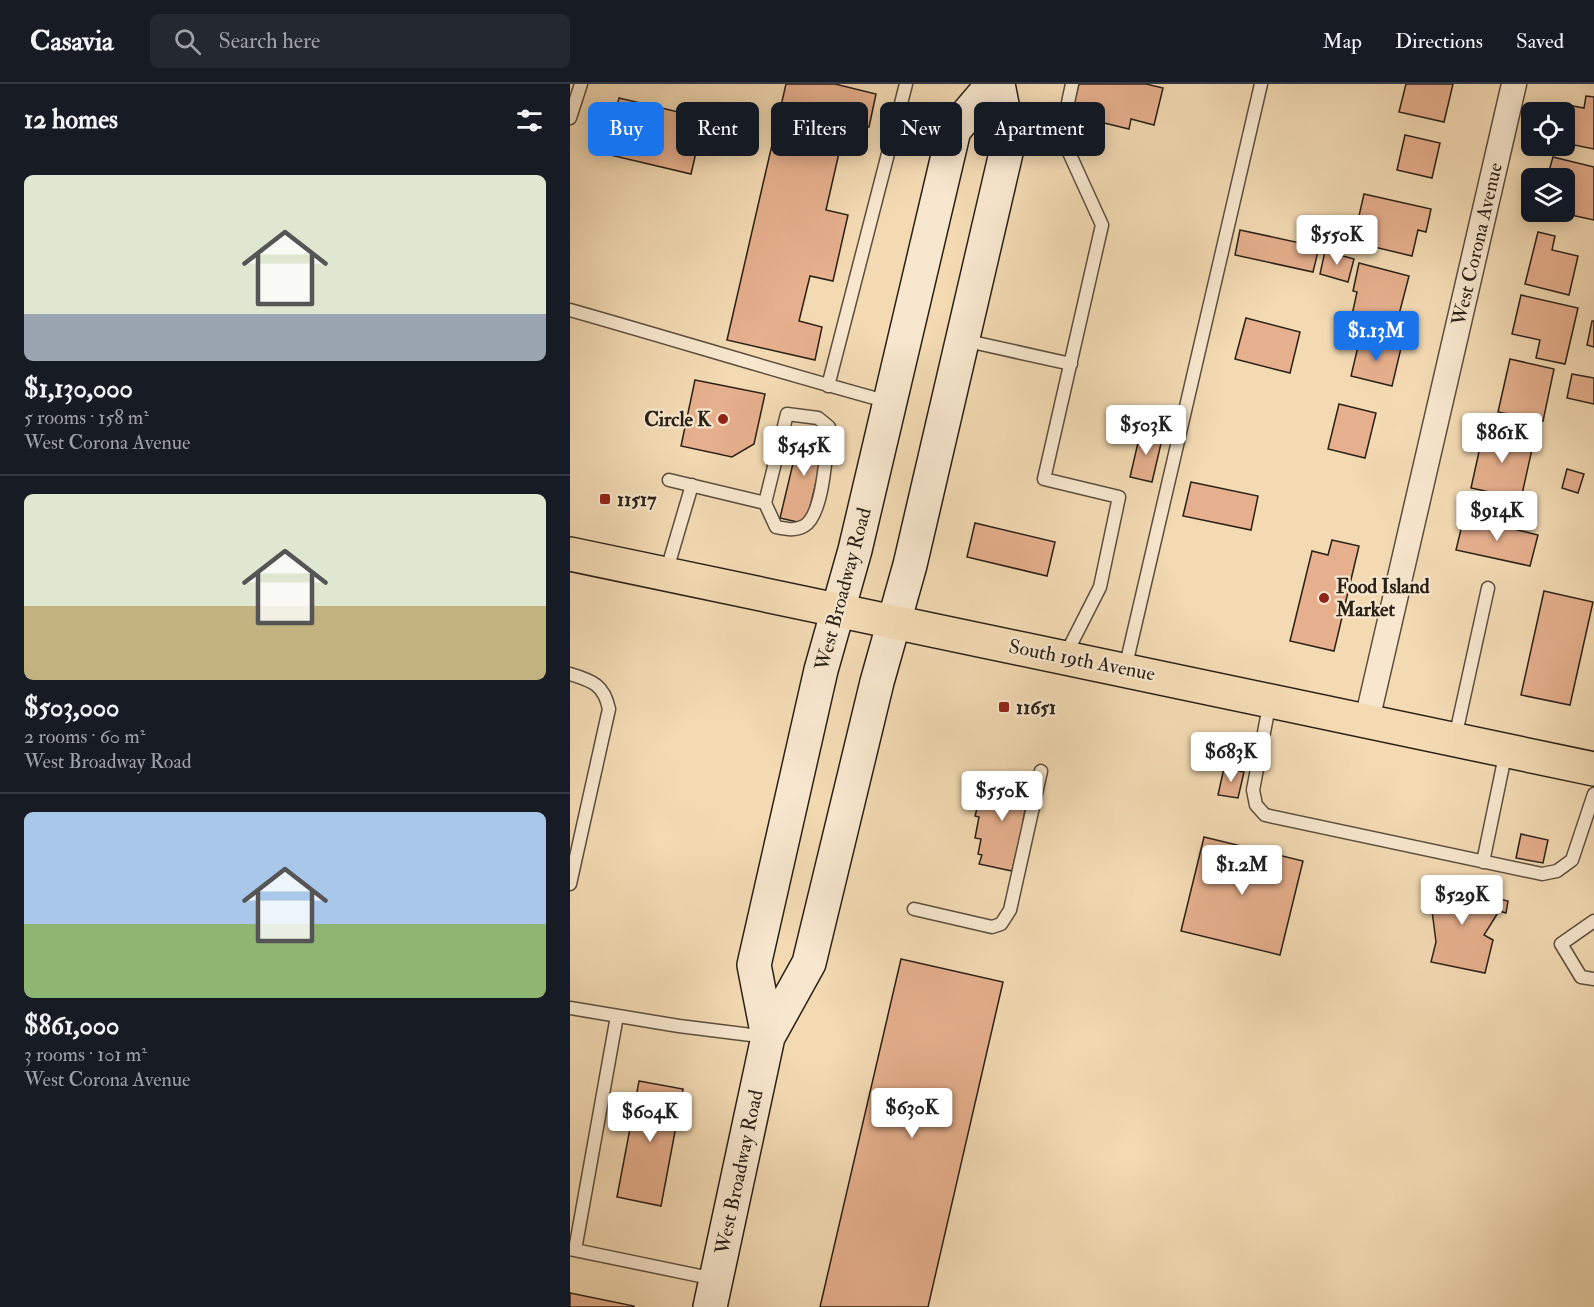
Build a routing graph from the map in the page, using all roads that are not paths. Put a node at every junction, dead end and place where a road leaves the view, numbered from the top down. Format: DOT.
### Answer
graph roads {
  1 [pos="581,84"];
  2 [pos="906,84"];
  3 [pos="993,84"];
  4 [pos="998,84"];
  5 [pos="1072,84"];
  6 [pos="1261,84"];
  7 [pos="1514,84"];
  8 [pos="1002,102"];
  9 [pos="1068,102"];
  10 [pos="570,118"];
  11 [pos="1005,156"];
  12 [pos="1071,156"];
  13 [pos="570,310"];
  14 [pos="962,340"];
  15 [pos="1071,364"];
  16 [pos="828,386"];
  17 [pos="890,402"];
  18 [pos="669,480"];
  19 [pos="692,485"];
  20 [pos="765,502"];
  21 [pos="570,554"];
  22 [pos="665,574"];
  23 [pos="1488,588"];
  24 [pos="837,611"];
  25 [pos="895,623"];
  26 [pos="1064,657"];
  27 [pos="1125,669"];
  28 [pos="570,675"];
  29 [pos="1270,699"];
  30 [pos="1367,720"];
  31 [pos="1455,739"];
  32 [pos="1506,750"];
  33 [pos="1594,769"];
  34 [pos="1041,771"];
  35 [pos="1594,794"];
  36 [pos="1483,862"];
  37 [pos="570,884"];
  38 [pos="914,909"];
  39 [pos="1594,921"];
  40 [pos="1594,979"];
  41 [pos="570,1008"];
  42 [pos="617,1016"];
  43 [pos="768,1037"];
  44 [pos="573,1249"];
  45 [pos="713,1293"];
  1 -- 10 [label="lane"];
  2 -- 16 [label="lane"];
  3 -- 17 [label="main road, West Broadway Road"];
  4 -- 8 [label="main road, West Broadway Road"];
  5 -- 9 [label="lane"];
  6 -- 27 [label="lane"];
  7 -- 30 [label="street, West Corona Avenue"];
  11 -- 14 [label="main road, West Broadway Road"];
  12 -- 15 [label="lane"];
  13 -- 16 [label="lane"];
  14 -- 15 [label="lane"];
  14 -- 25 [label="main road, West Broadway Road"];
  15 -- 26 [label="lane"];
  16 -- 17 [label="lane"];
  17 -- 24 [label="main road, West Broadway Road"];
  18 -- 19 [label="lane"];
  19 -- 20 [label="lane"];
  19 -- 22 [label="lane"];
  20 -- 20 [label="lane"];
  21 -- 22 [label="main road, South 19th Avenue"];
  22 -- 24 [label="main road, South 19th Avenue"];
  23 -- 31 [label="lane"];
  24 -- 25 [label="main road, South 19th Avenue"];
  24 -- 43 [label="main road, West Broadway Road"];
  25 -- 26 [label="main road, South 19th Avenue"];
  25 -- 43 [label="main road, West Broadway Road"];
  26 -- 27 [label="main road, South 19th Avenue"];
  27 -- 29 [label="main road, South 19th Avenue"];
  28 -- 37 [label="lane"];
  29 -- 30 [label="main road, South 19th Avenue"];
  29 -- 36 [label="lane"];
  30 -- 31 [label="main road, South 19th Avenue"];
  31 -- 32 [label="main road, South 19th Avenue"];
  32 -- 33 [label="main road, South 19th Avenue"];
  32 -- 36 [label="lane"];
  34 -- 38 [label="lane"];
  35 -- 36 [label="lane"];
  39 -- 40 [label="lane"];
  41 -- 42 [label="lane"];
  42 -- 43 [label="lane"];
  42 -- 44 [label="lane"];
  43 -- 45 [label="main road, West Broadway Road"];
  44 -- 45 [label="lane"];
}
